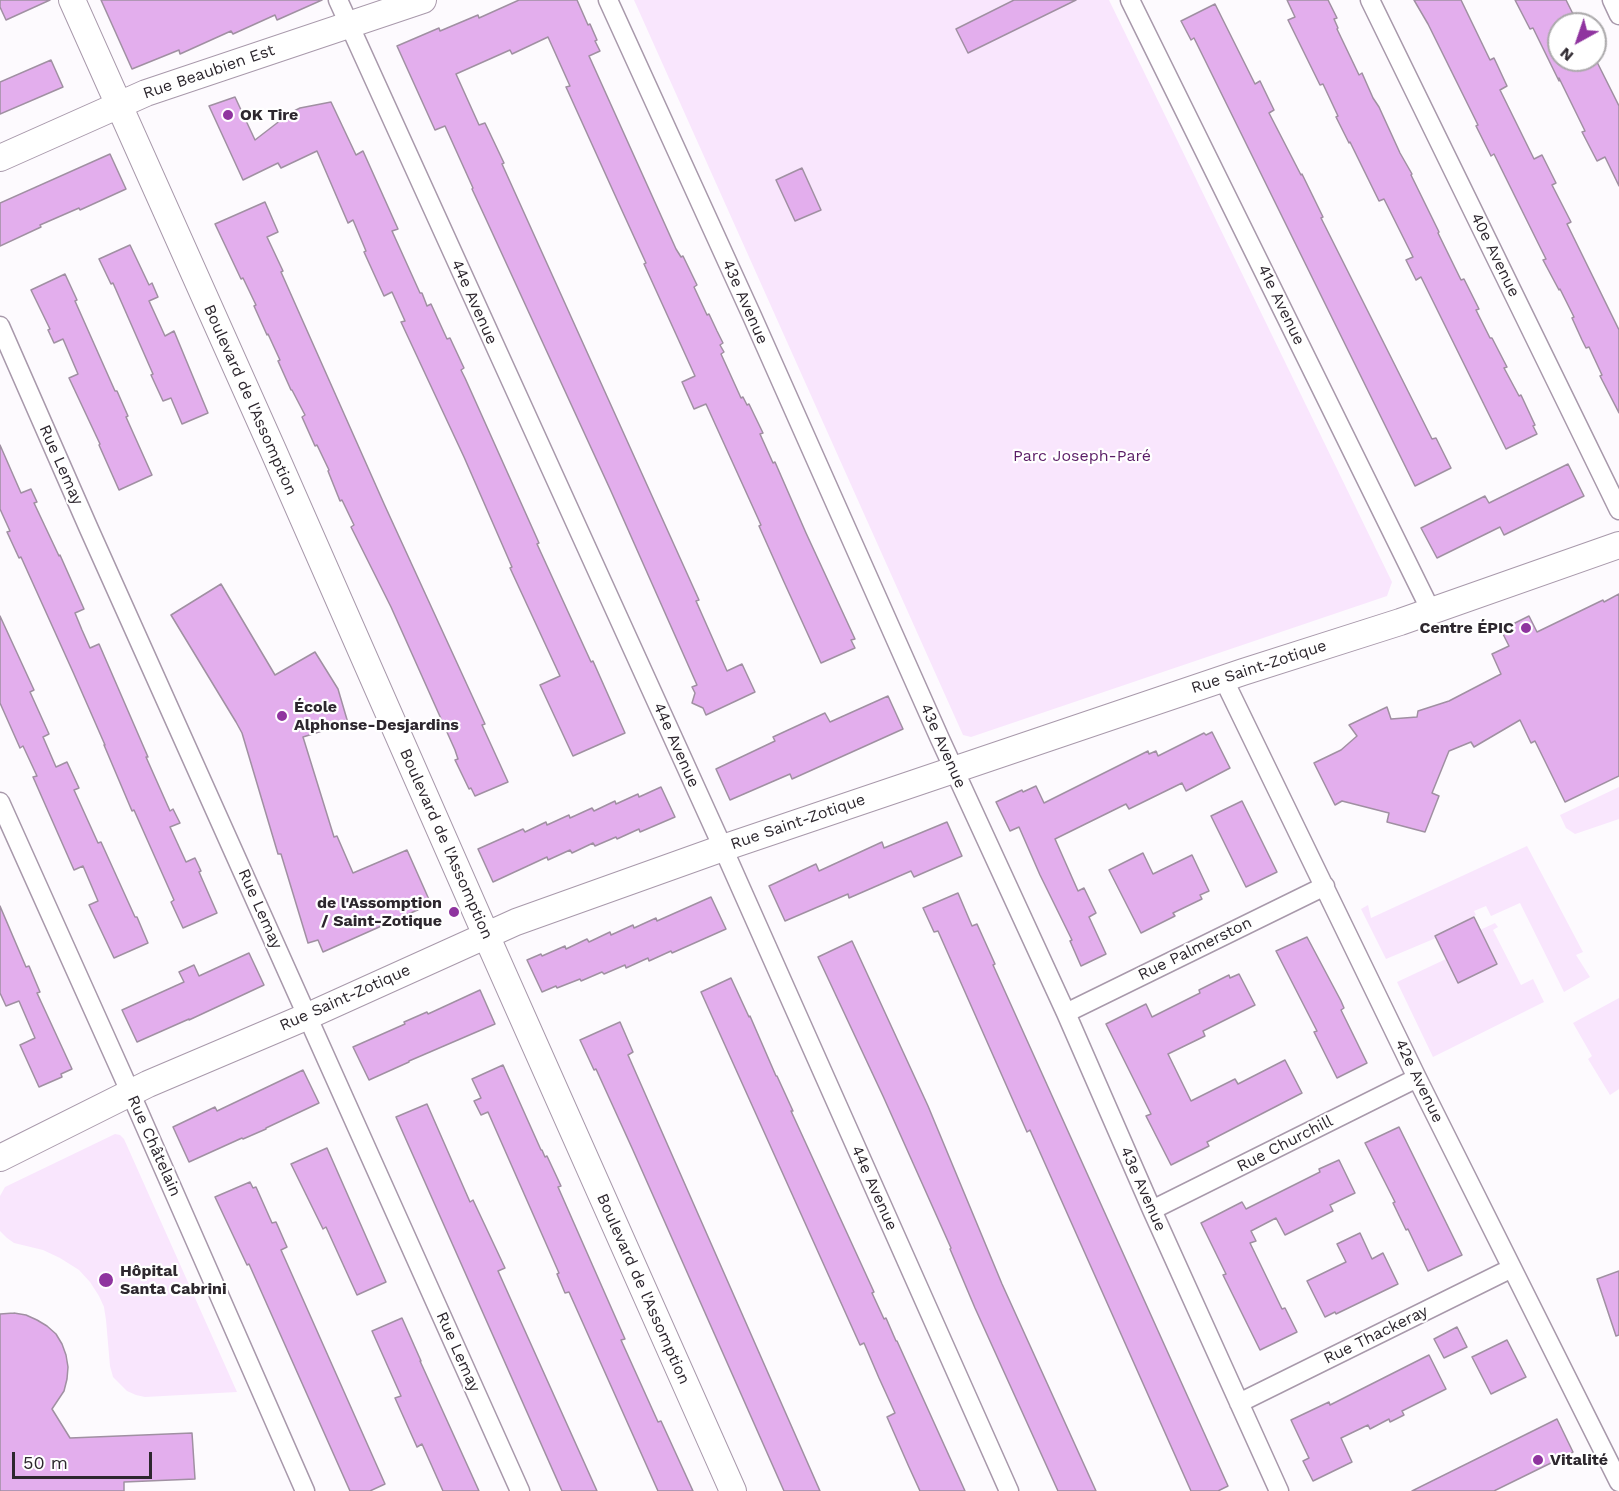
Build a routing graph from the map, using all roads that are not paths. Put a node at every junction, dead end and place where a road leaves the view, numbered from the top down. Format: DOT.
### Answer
graph roads {
  1 [pos="72,0"];
  2 [pos="338,0"];
  3 [pos="423,0"];
  4 [pos="608,0"];
  5 [pos="1130,0"];
  6 [pos="1370,0"];
  7 [pos="1612,0"];
  8 [pos="1619,15"];
  9 [pos="349,25"];
  10 [pos="119,105"];
  11 [pos="0,158"];
  12 [pos="0,326"];
  13 [pos="1619,510"];
  14 [pos="1619,545"];
  15 [pos="1431,611"];
  16 [pos="1223,678"];
  17 [pos="954,769"];
  18 [pos="0,802"];
  19 [pos="723,848"];
  20 [pos="1325,886"];
  21 [pos="486,935"];
  22 [pos="1066,1013"];
  23 [pos="308,1016"];
  24 [pos="1417,1078"];
  25 [pos="130,1092"];
  26 [pos="0,1158"];
  27 [pos="1152,1210"];
  28 [pos="1512,1268"];
  29 [pos="1239,1403"];
  30 [pos="1619,1482"];
  31 [pos="305,1491"];
  32 [pos="520,1491"];
  33 [pos="733,1491"];
  34 [pos="1009,1491"];
  35 [pos="1279,1491"];
  1 -- 10 [label="street, Boulevard de l'Assomption"];
  2 -- 9 [label="street, 44e Avenue"];
  3 -- 9 [label="street, Rue Beaubien Est"];
  4 -- 17 [label="street, 43e Avenue"];
  5 -- 15 [label="street, 41e Avenue"];
  6 -- 13 [label="street, 40e Avenue"];
  7 -- 8 [label="street"];
  9 -- 10 [label="street, Rue Beaubien Est"];
  9 -- 19 [label="street, 44e Avenue"];
  10 -- 11 [label="street, Rue Beaubien Est"];
  10 -- 21 [label="street, Boulevard de l'Assomption"];
  12 -- 23 [label="street, Rue Lemay"];
  14 -- 15 [label="street, Rue Saint-Zotique"];
  15 -- 16 [label="street, Rue Saint-Zotique"];
  16 -- 17 [label="street, Rue Saint-Zotique"];
  16 -- 20 [label="street, 42e Avenue"];
  17 -- 19 [label="street, Rue Saint-Zotique"];
  17 -- 22 [label="street, 43e Avenue"];
  18 -- 25 [label="street, Rue Châtelain"];
  19 -- 21 [label="street, Rue Saint-Zotique"];
  19 -- 34 [label="street, 44e Avenue"];
  20 -- 22 [label="street, Rue Palmerston"];
  20 -- 24 [label="street, 42e Avenue"];
  21 -- 23 [label="street, Rue Saint-Zotique"];
  21 -- 33 [label="street, Boulevard de l'Assomption"];
  22 -- 27 [label="street, 43e Avenue"];
  23 -- 25 [label="street, Rue Saint-Zotique"];
  23 -- 32 [label="street, Rue Lemay"];
  24 -- 27 [label="street, Rue Churchill"];
  24 -- 28 [label="street, 42e Avenue"];
  25 -- 26 [label="street, Rue Saint-Zotique"];
  25 -- 31 [label="street, Rue Châtelain"];
  27 -- 29 [label="street, 43e Avenue"];
  28 -- 29 [label="street, Rue Thackeray"];
  28 -- 30 [label="street, 42e Avenue"];
  29 -- 35 [label="street, 43e Avenue"];
}
